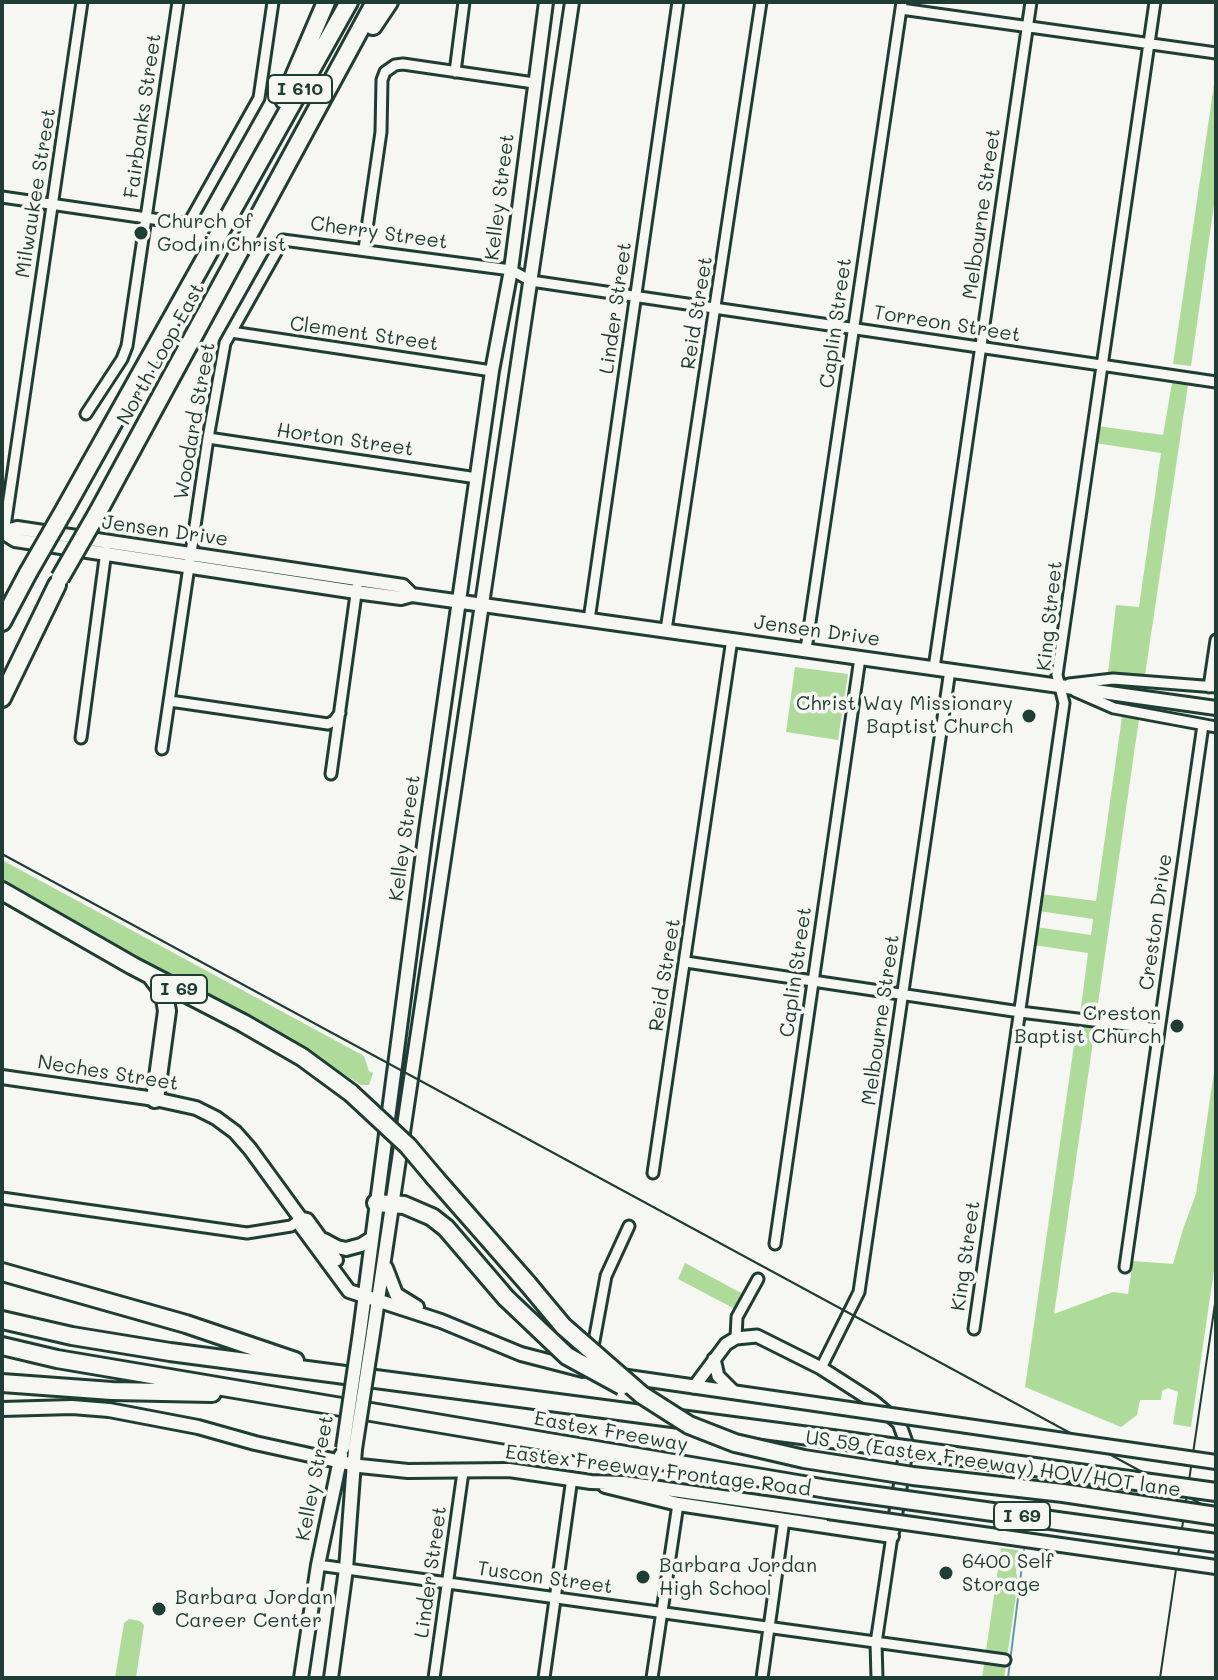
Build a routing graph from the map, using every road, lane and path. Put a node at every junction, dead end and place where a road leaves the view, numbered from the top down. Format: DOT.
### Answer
graph roads {
  1 [pos="82,2"];
  2 [pos="178,2"];
  3 [pos="273,2"];
  4 [pos="326,2"];
  5 [pos="349,2"];
  6 [pos="375,2"];
  7 [pos="389,2"];
  8 [pos="464,2"];
  9 [pos="546,2"];
  10 [pos="572,2"];
  11 [pos="678,2"];
  12 [pos="761,2"];
  13 [pos="1031,2"];
  14 [pos="1155,2"];
  15 [pos="901,5"];
  16 [pos="1028,25"];
  17 [pos="1149,43"];
  18 [pos="1216,53"];
  19 [pos="455,72"];
  20 [pos="534,83"];
  21 [pos="318,107"];
  22 [pos="251,177"];
  23 [pos="2,197"];
  24 [pos="52,205"];
  25 [pos="146,218"];
  26 [pos="364,249"];
  27 [pos="274,253"];
  28 [pos="511,270"];
  29 [pos="531,281"];
  30 [pos="636,296"];
  31 [pos="716,308"];
  32 [pos="855,328"];
  33 [pos="231,332"];
  34 [pos="981,347"];
  35 [pos="1102,365"];
  36 [pos="492,371"];
  37 [pos="1216,382"];
  38 [pos="86,414"];
  39 [pos="208,438"];
  40 [pos="477,478"];
  41 [pos="3,533"];
  42 [pos="106,549"];
  43 [pos="189,561"];
  44 [pos="58,582"];
  45 [pos="357,586"];
  46 [pos="18,591"];
  47 [pos="459,601"];
  48 [pos="484,605"];
  49 [pos="2,615"];
  50 [pos="589,620"];
  51 [pos="2,622"];
  52 [pos="666,630"];
  53 [pos="732,639"];
  54 [pos="1216,640"];
  55 [pos="806,649"];
  56 [pos="860,658"];
  57 [pos="934,668"];
  58 [pos="950,670"];
  59 [pos="2,681"];
  60 [pos="1061,684"];
  61 [pos="1212,687"];
  62 [pos="2,698"];
  63 [pos="170,701"];
  64 [pos="1216,708"];
  65 [pos="340,713"];
  66 [pos="1203,725"];
  67 [pos="1216,727"];
  68 [pos="81,738"];
  69 [pos="162,749"];
  70 [pos="331,774"];
  71 [pos="2,891"];
  72 [pos="686,962"];
  73 [pos="148,973"];
  74 [pos="812,981"];
  75 [pos="903,994"];
  76 [pos="1020,1012"];
  77 [pos="1159,1029"];
  78 [pos="2,1077"];
  79 [pos="155,1099"];
  80 [pos="653,1173"];
  81 [pos="2,1198"];
  82 [pos="384,1203"];
  83 [pos="301,1219"];
  84 [pos="629,1226"];
  85 [pos="372,1238"];
  86 [pos="321,1239"];
  87 [pos="775,1244"];
  88 [pos="384,1261"];
  89 [pos="1125,1267"];
  90 [pos="2,1272"];
  91 [pos="758,1279"];
  92 [pos="372,1299"];
  93 [pos="2,1309"];
  94 [pos="2,1320"];
  95 [pos="441,1321"];
  96 [pos="974,1329"];
  97 [pos="72,1336"];
  98 [pos="736,1338"];
  99 [pos="2,1346"];
  100 [pos="714,1359"];
  101 [pos="821,1368"];
  102 [pos="589,1372"];
  103 [pos="391,1381"];
  104 [pos="6,1384"];
  105 [pos="694,1387"];
  106 [pos="734,1392"];
  107 [pos="272,1394"];
  108 [pos="642,1395"];
  109 [pos="2,1409"];
  110 [pos="346,1453"];
  111 [pos="1216,1462"];
  112 [pos="355,1465"];
  113 [pos="463,1472"];
  114 [pos="572,1478"];
  115 [pos="591,1482"];
  116 [pos="1216,1492"];
  117 [pos="678,1504"];
  118 [pos="1216,1516"];
  119 [pos="784,1520"];
  120 [pos="892,1536"];
  121 [pos="1216,1543"];
  122 [pos="318,1565"];
  123 [pos="1216,1567"];
  124 [pos="346,1569"];
  125 [pos="448,1582"];
  126 [pos="556,1597"];
  127 [pos="662,1613"];
  128 [pos="770,1627"];
  129 [pos="876,1643"];
  130 [pos="1005,1660"];
  131 [pos="301,1678"];
  132 [pos="331,1678"];
  133 [pos="434,1678"];
  134 [pos="544,1678"];
  135 [pos="652,1678"];
  136 [pos="762,1678"];
  137 [pos="877,1678"];
  1 -- 24 [label="street, Milwaukee Street"];
  2 -- 25 [label="street, Fairbanks Street"];
  3 -- 25 [label="street"];
  4 -- 22 [label="highway"];
  5 -- 22 [label="highway, North Loop East / I 610"];
  6 -- 21 [label="highway, North Loop East / I 610"];
  7 -- 21 [label="highway"];
  8 -- 19 [label="street"];
  9 -- 20 [label="main road, Kelley Street"];
  10 -- 29 [label="main road, Kelley Street"];
  11 -- 30 [label="street, Linder Street"];
  12 -- 31 [label="street, Reid Street"];
  13 -- 16 [label="street, Melbourne Street"];
  14 -- 17 [label="street, King Street"];
  15 -- 16 [label="street"];
  15 -- 32 [label="street, Caplin Street"];
  16 -- 17 [label="street"];
  16 -- 34 [label="street, Melbourne Street"];
  17 -- 18 [label="street"];
  17 -- 35 [label="street, King Street"];
  19 -- 20 [label="street"];
  19 -- 26 [label="street"];
  20 -- 28 [label="main road, Kelley Street"];
  21 -- 44 [label="highway, North Loop East / I 610, bridge"];
  22 -- 46 [label="highway, North Loop East / I 610, bridge"];
  23 -- 24 [label="street"];
  24 -- 25 [label="street"];
  24 -- 41 [label="street, Milwaukee Street"];
  25 -- 38 [label="street, Fairbanks Street"];
  26 -- 27 [label="street, Cherry Street"];
  26 -- 28 [label="street, Cherry Street"];
  27 -- 33 [label="street, Woodard Street"];
  28 -- 29 [label="street, Cherry Street"];
  28 -- 36 [label="main road, Kelley Street"];
  29 -- 30 [label="street, Torreon Street"];
  29 -- 48 [label="main road, Kelley Street"];
  30 -- 31 [label="street, Torreon Street"];
  30 -- 50 [label="street, Linder Street"];
  31 -- 32 [label="street, Torreon Street"];
  31 -- 52 [label="street, Reid Street"];
  32 -- 34 [label="street, Torreon Street"];
  32 -- 55 [label="street, Caplin Street"];
  33 -- 36 [label="street, Clement Street"];
  33 -- 39 [label="street, Woodard Street"];
  34 -- 35 [label="street, Torreon Street"];
  34 -- 57 [label="street, Melbourne Street"];
  35 -- 37 [label="street, Torreon Street"];
  35 -- 60 [label="street, King Street"];
  36 -- 40 [label="main road, Kelley Street"];
  39 -- 40 [label="street, Horton Street"];
  39 -- 43 [label="street, Woodard Street"];
  40 -- 47 [label="main road, Kelley Street"];
  41 -- 42 [label="main road, Jensen Drive"];
  42 -- 43 [label="main road, Jensen Drive"];
  42 -- 68 [label="street"];
  43 -- 45 [label="main road, Jensen Drive"];
  43 -- 63 [label="street, Woodard Street"];
  44 -- 59 [label="highway, North Loop East / I 610"];
  44 -- 62 [label="highway"];
  45 -- 47 [label="main road, Jensen Drive"];
  45 -- 65 [label="street"];
  46 -- 49 [label="highway"];
  46 -- 51 [label="highway, North Loop East / I 610"];
  47 -- 48 [label="main road, Jensen Drive"];
  47 -- 82 [label="main road, Kelley Street"];
  48 -- 50 [label="main road, Jensen Drive"];
  48 -- 82 [label="main road, Kelley Street"];
  50 -- 52 [label="main road, Jensen Drive"];
  52 -- 53 [label="main road, Jensen Drive"];
  53 -- 55 [label="main road, Jensen Drive"];
  53 -- 72 [label="street, Reid Street"];
  54 -- 61 [label="street"];
  55 -- 56 [label="main road, Jensen Drive"];
  56 -- 57 [label="main road, Jensen Drive"];
  56 -- 74 [label="street, Caplin Street"];
  57 -- 58 [label="main road, Jensen Drive"];
  58 -- 60 [label="main road, Jensen Drive"];
  58 -- 75 [label="street, Melbourne Street"];
  60 -- 61 [label="street"];
  60 -- 64 [label="main road, Jensen Drive"];
  60 -- 66 [label="street"];
  60 -- 76 [label="street, King Street"];
  63 -- 65 [label="street"];
  63 -- 69 [label="street, Woodard Street"];
  65 -- 70 [label="street"];
  66 -- 67 [label="street"];
  66 -- 77 [label="street, Creston Drive"];
  71 -- 73 [label="highway, US 59 (Eastex Freeway) HOV/HOT lane / I 69"];
  72 -- 74 [label="street"];
  72 -- 80 [label="street, Reid Street"];
  73 -- 79 [label="highway"];
  73 -- 108 [label="highway, US 59 (Eastex Freeway) HOV/HOT lane / I 69, bridge"];
  74 -- 75 [label="street"];
  74 -- 87 [label="street, Caplin Street"];
  75 -- 76 [label="street"];
  75 -- 101 [label="street, Melbourne Street"];
  76 -- 77 [label="street"];
  76 -- 96 [label="street, King Street"];
  77 -- 89 [label="street, Creston Drive"];
  78 -- 79 [label="main road, Neches Street"];
  79 -- 83 [label="main road, Neches Street"];
  81 -- 83 [label="street"];
  82 -- 85 [label="main road, Kelley Street"];
  82 -- 88 [label="main road, Kelley Street"];
  82 -- 108 [label="highway, bridge"];
  83 -- 86 [label="main road, Neches Street"];
  83 -- 92 [label="main road, Neches Street"];
  84 -- 102 [label="street"];
  85 -- 86 [label="main road"];
  85 -- 92 [label="main road, Kelley Street"];
  86 -- 92 [label="main road, Neches Street"];
  88 -- 92 [label="main road, Kelley Street"];
  88 -- 95 [label="main road"];
  90 -- 103 [label="highway"];
  91 -- 98 [label="street"];
  92 -- 95 [label="main road"];
  92 -- 110 [label="main road, Kelley Street, bridge"];
  93 -- 97 [label="highway"];
  94 -- 97 [label="highway, Eastex Freeway"];
  95 -- 102 [label="main road"];
  97 -- 103 [label="highway, Eastex Freeway"];
  98 -- 100 [label="street"];
  98 -- 101 [label="street"];
  99 -- 107 [label="highway, Eastex Freeway / I 69"];
  100 -- 105 [label="street"];
  100 -- 106 [label="street"];
  101 -- 120 [label="street"];
  102 -- 105 [label="main road"];
  103 -- 116 [label="highway, Eastex Freeway, bridge"];
  104 -- 107 [label="highway"];
  105 -- 106 [label="main road"];
  106 -- 111 [label="main road, bridge"];
  107 -- 121 [label="highway, Eastex Freeway / I 69, bridge"];
  108 -- 118 [label="highway, US 59 (Eastex Freeway) HOV/HOT lane, bridge"];
  109 -- 110 [label="main road"];
  110 -- 112 [label="main road, Kelley Street"];
  110 -- 122 [label="main road, Kelley Street"];
  112 -- 113 [label="main road, Eastex Freeway Frontage Road"];
  112 -- 124 [label="main road, Kelley Street"];
  113 -- 114 [label="main road, Eastex Freeway Frontage Road"];
  113 -- 125 [label="street, Linder Street"];
  114 -- 115 [label="main road, Eastex Freeway Frontage Road"];
  114 -- 126 [label="street"];
  115 -- 117 [label="main road"];
  115 -- 123 [label="main road, Eastex Freeway Frontage Road, bridge"];
  117 -- 119 [label="main road"];
  117 -- 127 [label="street"];
  119 -- 120 [label="main road"];
  119 -- 128 [label="street"];
  120 -- 129 [label="street"];
  122 -- 124 [label="street, Tuscon Street"];
  122 -- 131 [label="main road, Kelley Street"];
  124 -- 125 [label="street, Tuscon Street"];
  124 -- 132 [label="main road, Kelley Street"];
  125 -- 126 [label="street, Tuscon Street"];
  125 -- 133 [label="street, Linder Street"];
  126 -- 127 [label="street, Tuscon Street"];
  126 -- 134 [label="street"];
  127 -- 128 [label="street, Tuscon Street"];
  127 -- 135 [label="street"];
  128 -- 129 [label="street, Tuscon Street"];
  128 -- 136 [label="street"];
  129 -- 130 [label="street, Tuscon Street"];
  129 -- 137 [label="street"];
}
